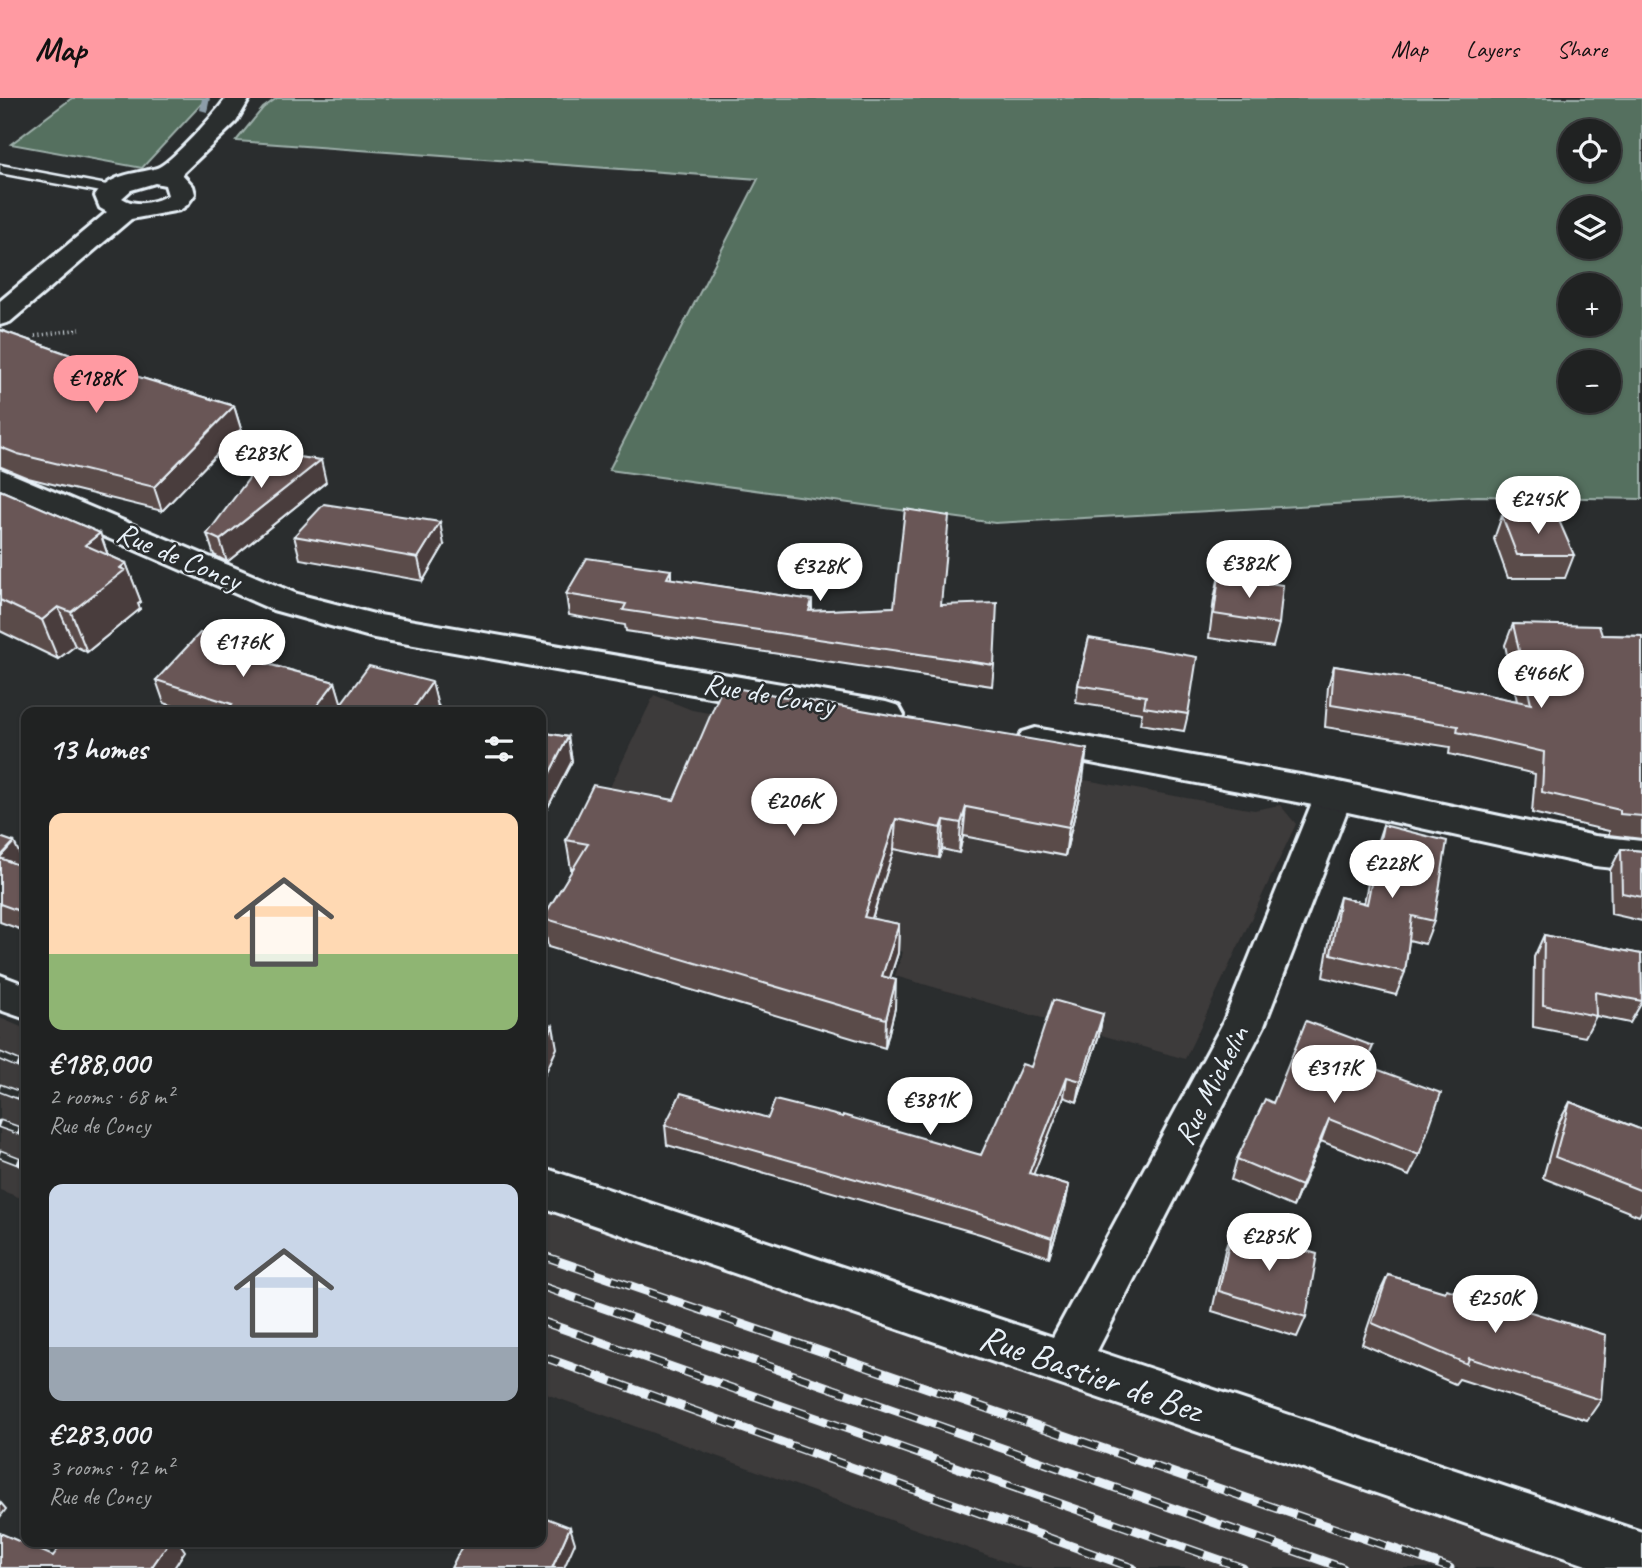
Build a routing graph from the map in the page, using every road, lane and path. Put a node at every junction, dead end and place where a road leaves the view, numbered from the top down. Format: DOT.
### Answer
graph roads {
  1 [pos="239,98"];
  2 [pos="0,169"];
  3 [pos="118,200"];
  4 [pos="0,316"];
  5 [pos="0,480"];
  6 [pos="923,721"];
  7 [pos="1004,735"];
  8 [pos="1334,795"];
  9 [pos="1642,856"];
  10 [pos="0,992"];
  11 [pos="21,1000"];
  12 [pos="546,1189"];
  13 [pos="1064,1365"];
  14 [pos="1642,1558"];
  1 -- 3 [label="street"];
  2 -- 3 [label="lane"];
  3 -- 4 [label="street"];
  5 -- 6 [label="street, Rue de Concy"];
  7 -- 8 [label="street"];
  8 -- 9 [label="street"];
  8 -- 13 [label="street, Rue Michelin"];
  10 -- 11 [label="street"];
  12 -- 13 [label="street, Rue Bastier de Bez"];
  13 -- 14 [label="street, Rue Bastier de Bez"];
}
